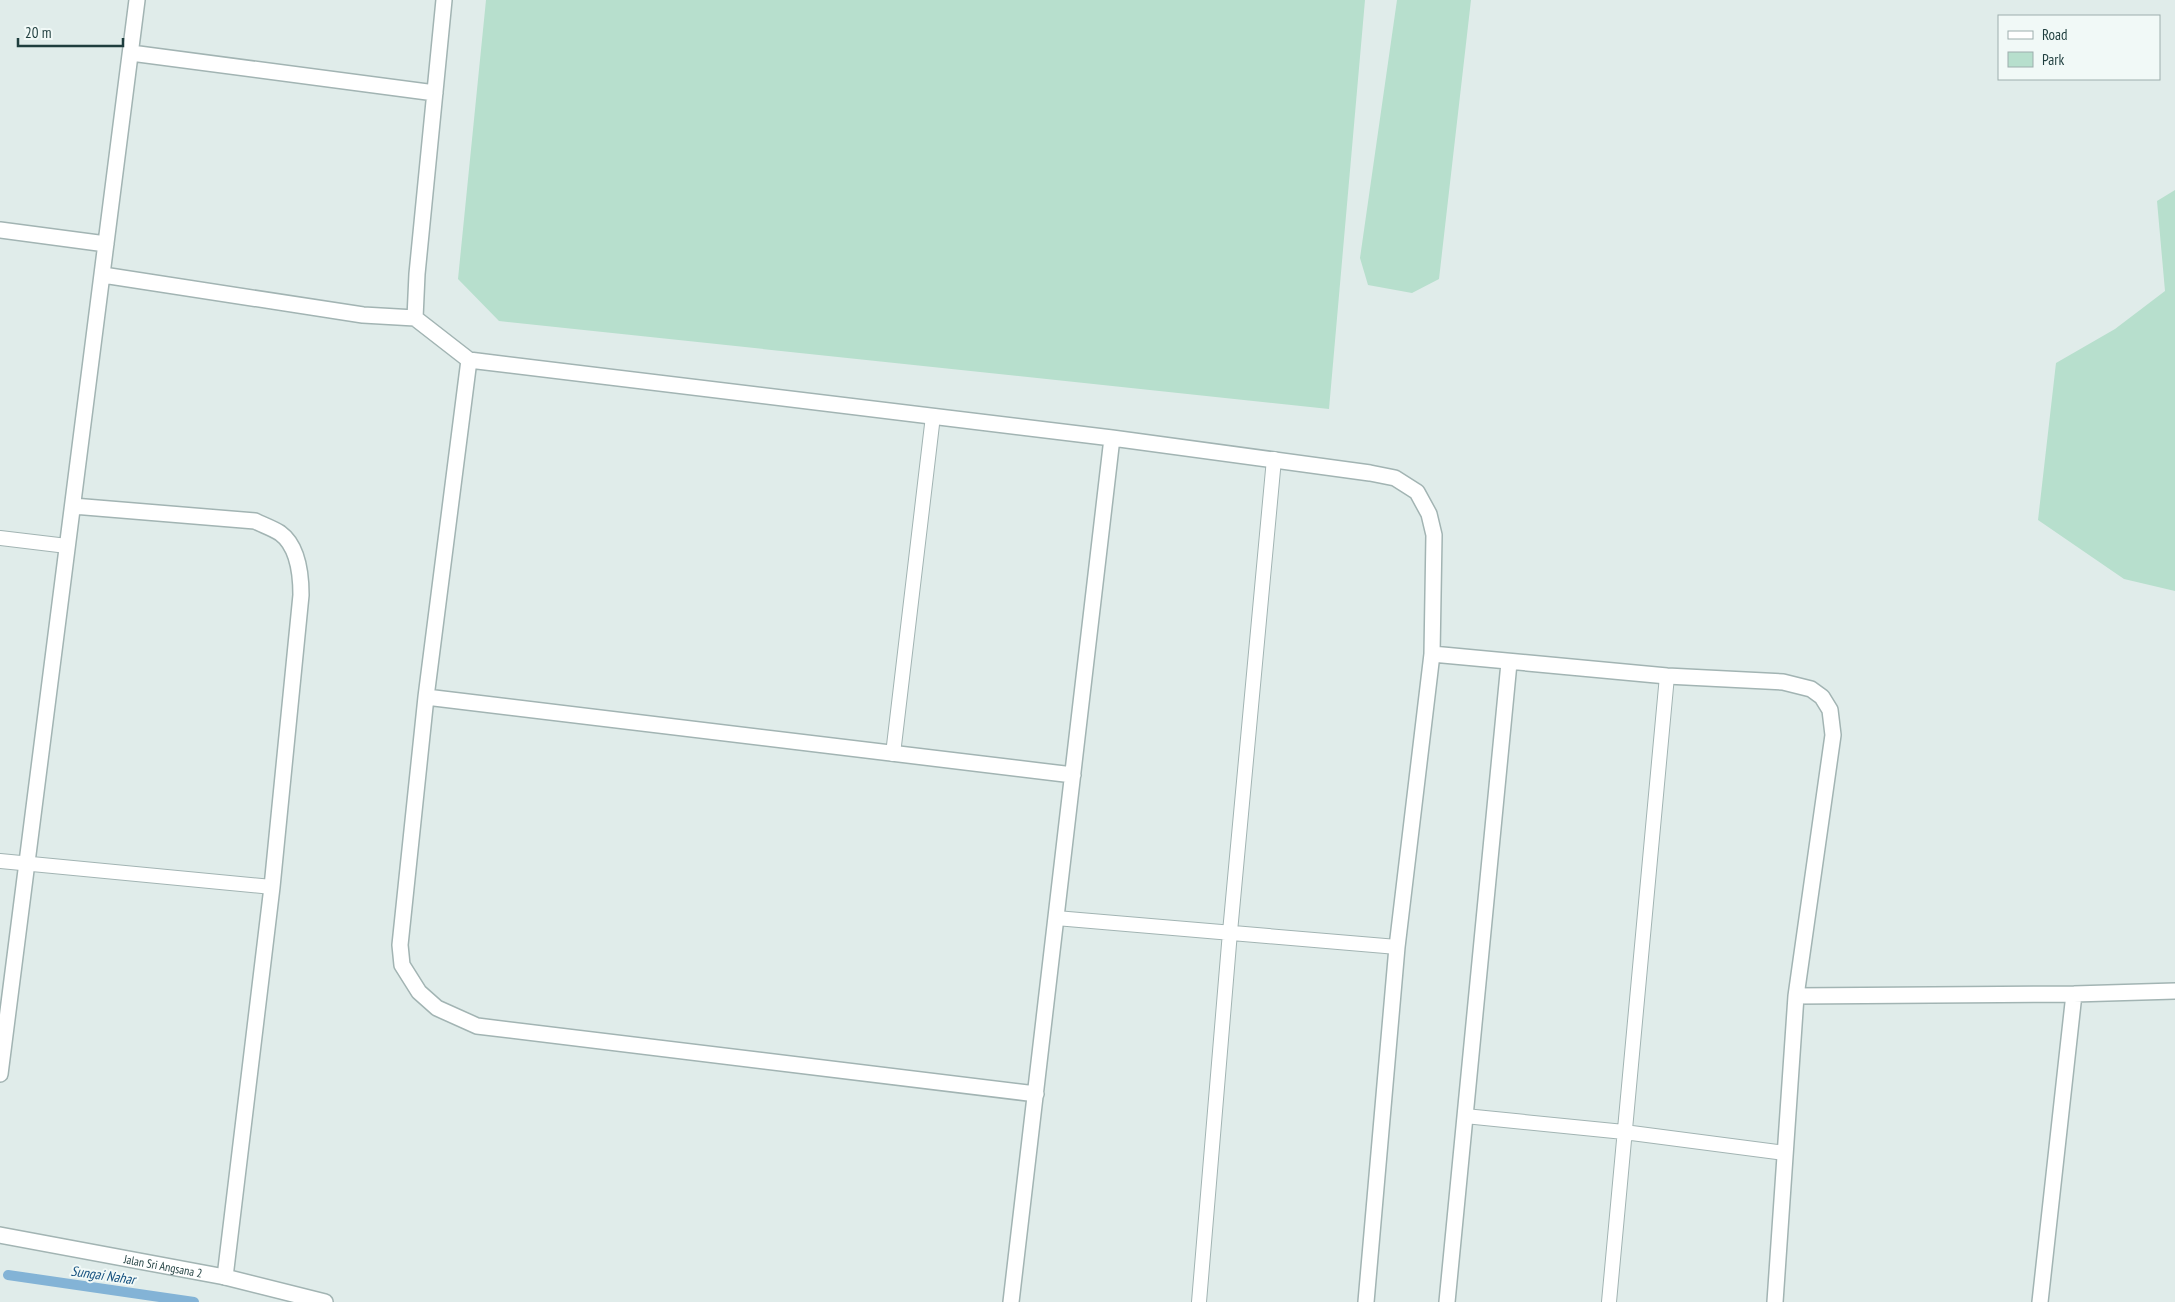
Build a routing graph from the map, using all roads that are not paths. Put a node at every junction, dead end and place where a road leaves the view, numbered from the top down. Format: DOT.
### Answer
graph roads {
  1 [pos="137,0"];
  2 [pos="444,0"];
  3 [pos="131,53"];
  4 [pos="435,93"];
  5 [pos="0,230"];
  6 [pos="106,244"];
  7 [pos="103,275"];
  8 [pos="415,318"];
  9 [pos="469,360"];
  10 [pos="933,416"];
  11 [pos="1112,438"];
  12 [pos="1274,460"];
  13 [pos="73,506"];
  14 [pos="0,538"];
  15 [pos="67,546"];
  16 [pos="1432,654"];
  17 [pos="1509,663"];
  18 [pos="1667,676"];
  19 [pos="426,697"];
  20 [pos="894,754"];
  21 [pos="1073,775"];
  22 [pos="0,861"];
  23 [pos="27,864"];
  24 [pos="272,887"];
  25 [pos="1056,918"];
  26 [pos="1230,932"];
  27 [pos="1397,947"];
  28 [pos="2175,991"];
  29 [pos="2074,994"];
  30 [pos="1796,996"];
  31 [pos="0,1074"];
  32 [pos="1036,1094"];
  33 [pos="1465,1116"];
  34 [pos="1624,1132"];
  35 [pos="1785,1153"];
  36 [pos="0,1235"];
  37 [pos="225,1277"];
  38 [pos="324,1302"];
  39 [pos="1011,1302"];
  40 [pos="1199,1302"];
  41 [pos="1366,1302"];
  42 [pos="1447,1302"];
  43 [pos="1609,1302"];
  44 [pos="1775,1302"];
  45 [pos="2040,1302"];
  1 -- 3 [label="street"];
  2 -- 4 [label="street"];
  3 -- 4 [label="street"];
  3 -- 6 [label="street"];
  4 -- 8 [label="street"];
  5 -- 6 [label="street"];
  6 -- 7 [label="street"];
  7 -- 8 [label="street"];
  7 -- 13 [label="street"];
  8 -- 9 [label="street"];
  9 -- 10 [label="street"];
  9 -- 19 [label="street"];
  10 -- 11 [label="street"];
  10 -- 20 [label="lane"];
  11 -- 12 [label="street"];
  11 -- 21 [label="street"];
  12 -- 16 [label="street"];
  12 -- 26 [label="lane"];
  13 -- 15 [label="street"];
  13 -- 24 [label="street"];
  14 -- 15 [label="lane"];
  15 -- 23 [label="street"];
  16 -- 17 [label="street"];
  16 -- 27 [label="street"];
  17 -- 18 [label="street"];
  17 -- 33 [label="street"];
  18 -- 30 [label="street"];
  18 -- 34 [label="lane"];
  19 -- 20 [label="street"];
  19 -- 32 [label="street"];
  20 -- 21 [label="street"];
  21 -- 25 [label="street"];
  22 -- 23 [label="lane"];
  23 -- 24 [label="lane"];
  23 -- 31 [label="street"];
  24 -- 37 [label="street"];
  25 -- 26 [label="lane"];
  25 -- 32 [label="street"];
  26 -- 27 [label="lane"];
  26 -- 40 [label="lane"];
  27 -- 41 [label="street"];
  28 -- 29 [label="street"];
  29 -- 30 [label="street"];
  29 -- 45 [label="street"];
  30 -- 35 [label="street"];
  32 -- 39 [label="street"];
  33 -- 34 [label="lane"];
  33 -- 42 [label="street"];
  34 -- 35 [label="lane"];
  34 -- 43 [label="lane"];
  35 -- 44 [label="street"];
  36 -- 37 [label="street, Jalan Sri Angsana 2"];
  37 -- 38 [label="street, Jalan Sri Angsana 2"];
}
